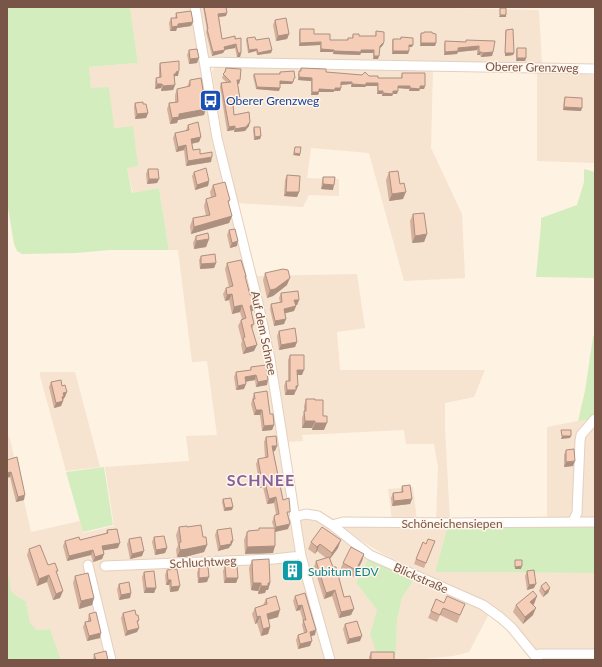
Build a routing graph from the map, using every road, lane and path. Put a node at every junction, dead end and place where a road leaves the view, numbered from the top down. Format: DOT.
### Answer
graph roads {
  1 [pos="195,7"];
  2 [pos="205,62"];
  3 [pos="595,69"];
  4 [pos="595,419"];
  5 [pos="294,517"];
  6 [pos="573,521"];
  7 [pos="595,522"];
  8 [pos="332,525"];
  9 [pos="301,556"];
  10 [pos="88,565"];
  11 [pos="105,566"];
  12 [pos="595,654"];
  13 [pos="536,658"];
  14 [pos="111,660"];
  15 [pos="330,660"];
  1 -- 2 [label="street, Auf dem Schnee"];
  2 -- 3 [label="street, Oberer Grenzweg"];
  2 -- 5 [label="street, Auf dem Schnee"];
  4 -- 6 [label="street"];
  5 -- 8 [label="street, Blickstraße"];
  5 -- 9 [label="street, Auf dem Schnee"];
  6 -- 7 [label="street, Schöneichensiepen"];
  6 -- 8 [label="street, Schöneichensiepen"];
  8 -- 13 [label="street, Blickstraße"];
  9 -- 11 [label="street, Schluchtweg"];
  9 -- 15 [label="street, Auf dem Schnee"];
  10 -- 14 [label="street"];
  12 -- 13 [label="street"];
}
